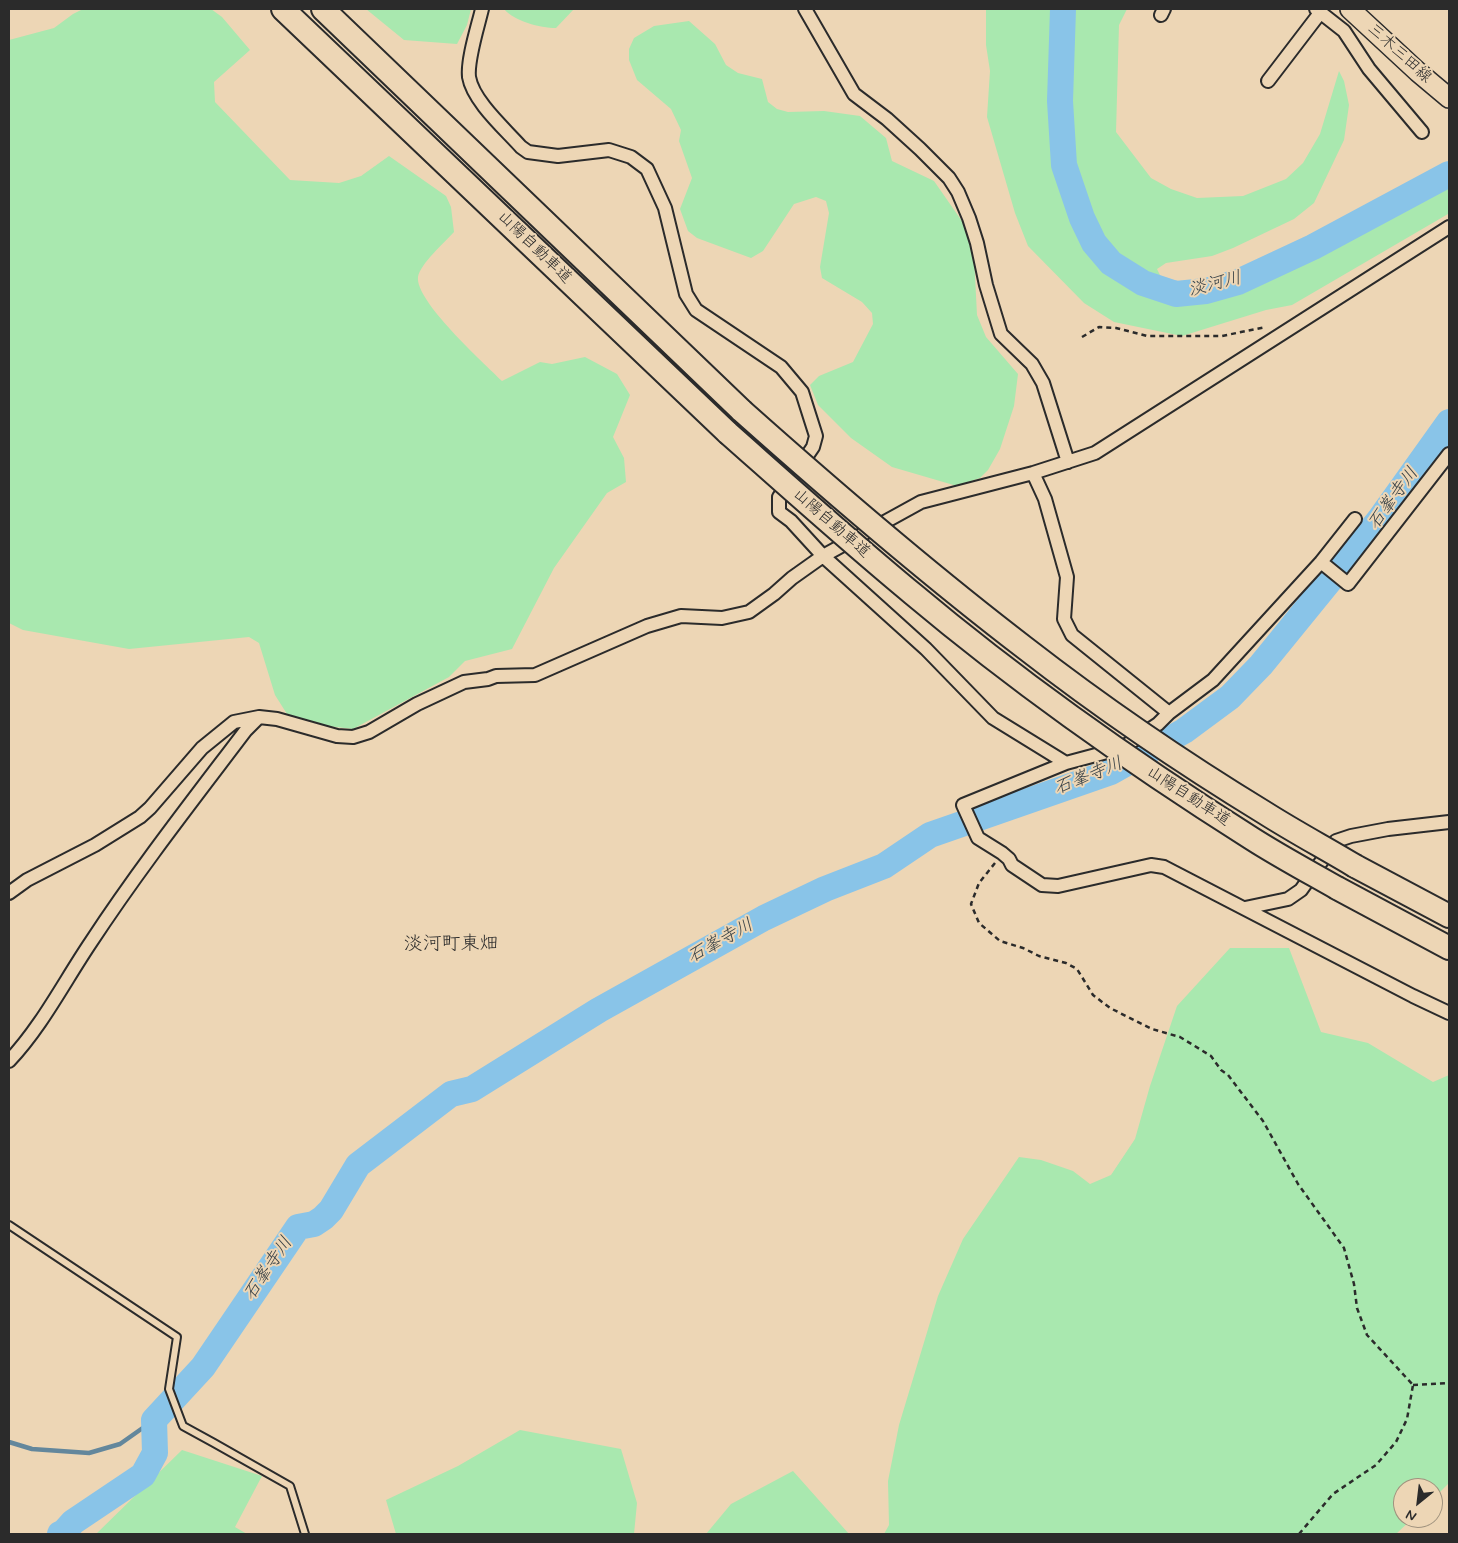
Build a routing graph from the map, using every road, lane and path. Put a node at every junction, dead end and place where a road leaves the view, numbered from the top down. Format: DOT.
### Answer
graph roads {
  1 [pos="283,9"];
  2 [pos="323,9"];
  3 [pos="482,9"];
  4 [pos="805,9"];
  5 [pos="1350,9"];
  6 [pos="1318,11"];
  7 [pos="1268,81"];
  8 [pos="1449,98"];
  9 [pos="1422,132"];
  10 [pos="1449,227"];
  11 [pos="1266,327"];
  12 [pos="1082,337"];
  13 [pos="1449,454"];
  14 [pos="1068,462"];
  15 [pos="1033,473"];
  16 [pos="1355,518"];
  17 [pos="823,556"];
  18 [pos="1321,562"];
  19 [pos="1169,713"];
  20 [pos="259,717"];
  21 [pos="1066,763"];
  22 [pos="1449,822"];
  23 [pos="1002,853"];
  24 [pos="9,894"];
  25 [pos="1245,908"];
  26 [pos="1449,916"];
  27 [pos="1449,948"];
  28 [pos="1449,1013"];
  29 [pos="9,1061"];
  30 [pos="9,1224"];
  31 [pos="1449,1383"];
  32 [pos="1413,1385"];
  33 [pos="305,1534"];
  34 [pos="1300,1534"];
  1 -- 27 [label="highway, 山陽自動車道, bridge"];
  2 -- 26 [label="highway, 山陽自動車道, bridge"];
  3 -- 17 [label="street"];
  4 -- 14 [label="street"];
  5 -- 8 [label="main road, 三木三田線"];
  6 -- 7 [label="street"];
  6 -- 9 [label="street"];
  10 -- 14 [label="street"];
  11 -- 12 [label="path"];
  13 -- 18 [label="street"];
  14 -- 15 [label="street"];
  15 -- 17 [label="street"];
  15 -- 19 [label="street"];
  16 -- 18 [label="street"];
  17 -- 20 [label="street"];
  17 -- 21 [label="street"];
  18 -- 19 [label="street"];
  19 -- 21 [label="street"];
  20 -- 24 [label="street"];
  20 -- 29 [label="street"];
  21 -- 23 [label="street"];
  22 -- 25 [label="street"];
  23 -- 25 [label="street"];
  23 -- 32 [label="path"];
  25 -- 28 [label="street"];
  30 -- 33 [label="lane"];
  31 -- 32 [label="path"];
  32 -- 34 [label="path"];
}
